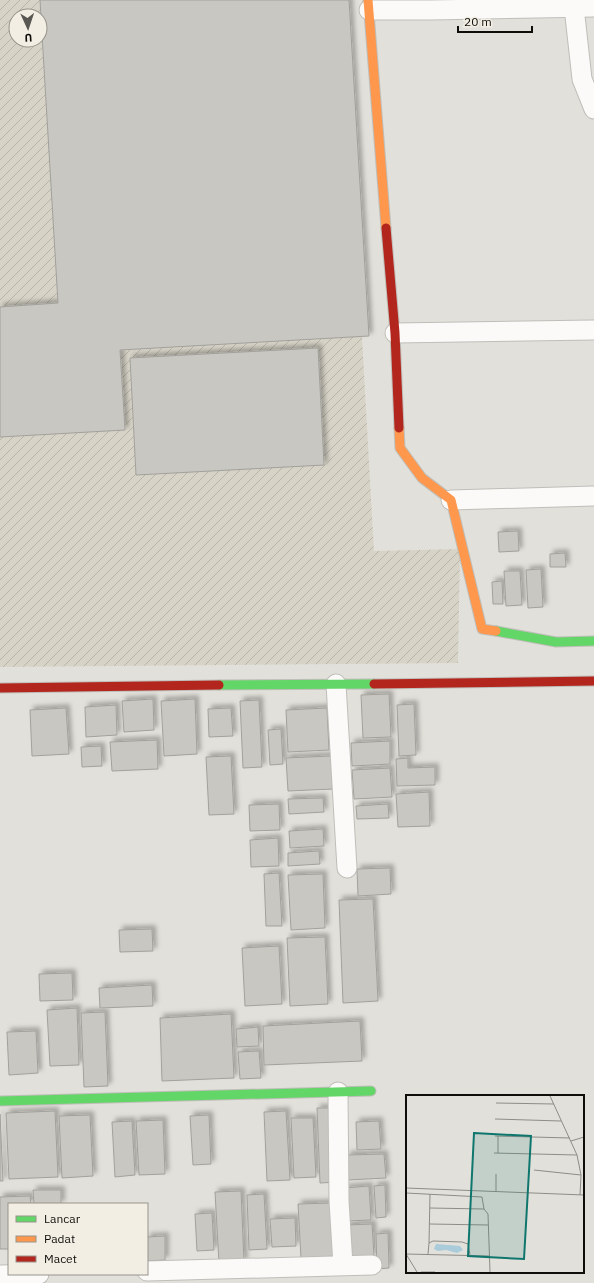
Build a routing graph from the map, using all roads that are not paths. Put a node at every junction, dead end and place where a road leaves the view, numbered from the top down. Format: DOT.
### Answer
graph roads {
  1 [pos="369,5"];
  2 [pos="594,7"];
  3 [pos="574,8"];
  4 [pos="594,109"];
  5 [pos="594,330"];
  6 [pos="395,333"];
  7 [pos="594,496"];
  8 [pos="451,500"];
  9 [pos="594,641"];
  10 [pos="594,681"];
  11 [pos="336,684"];
  12 [pos="0,688"];
  13 [pos="347,868"];
  14 [pos="372,1091"];
  15 [pos="338,1092"];
  16 [pos="0,1101"];
  17 [pos="342,1265"];
  18 [pos="372,1265"];
  19 [pos="148,1271"];
  1 -- 3 [label="street"];
  1 -- 6 [label="street"];
  2 -- 3 [label="street"];
  3 -- 4 [label="street"];
  5 -- 6 [label="street"];
  6 -- 8 [label="street"];
  7 -- 8 [label="street"];
  8 -- 9 [label="street"];
  10 -- 11 [label="street"];
  11 -- 12 [label="street"];
  11 -- 13 [label="street"];
  14 -- 15 [label="street"];
  15 -- 16 [label="street"];
  15 -- 17 [label="street"];
  17 -- 18 [label="street"];
  17 -- 19 [label="street"];
}
